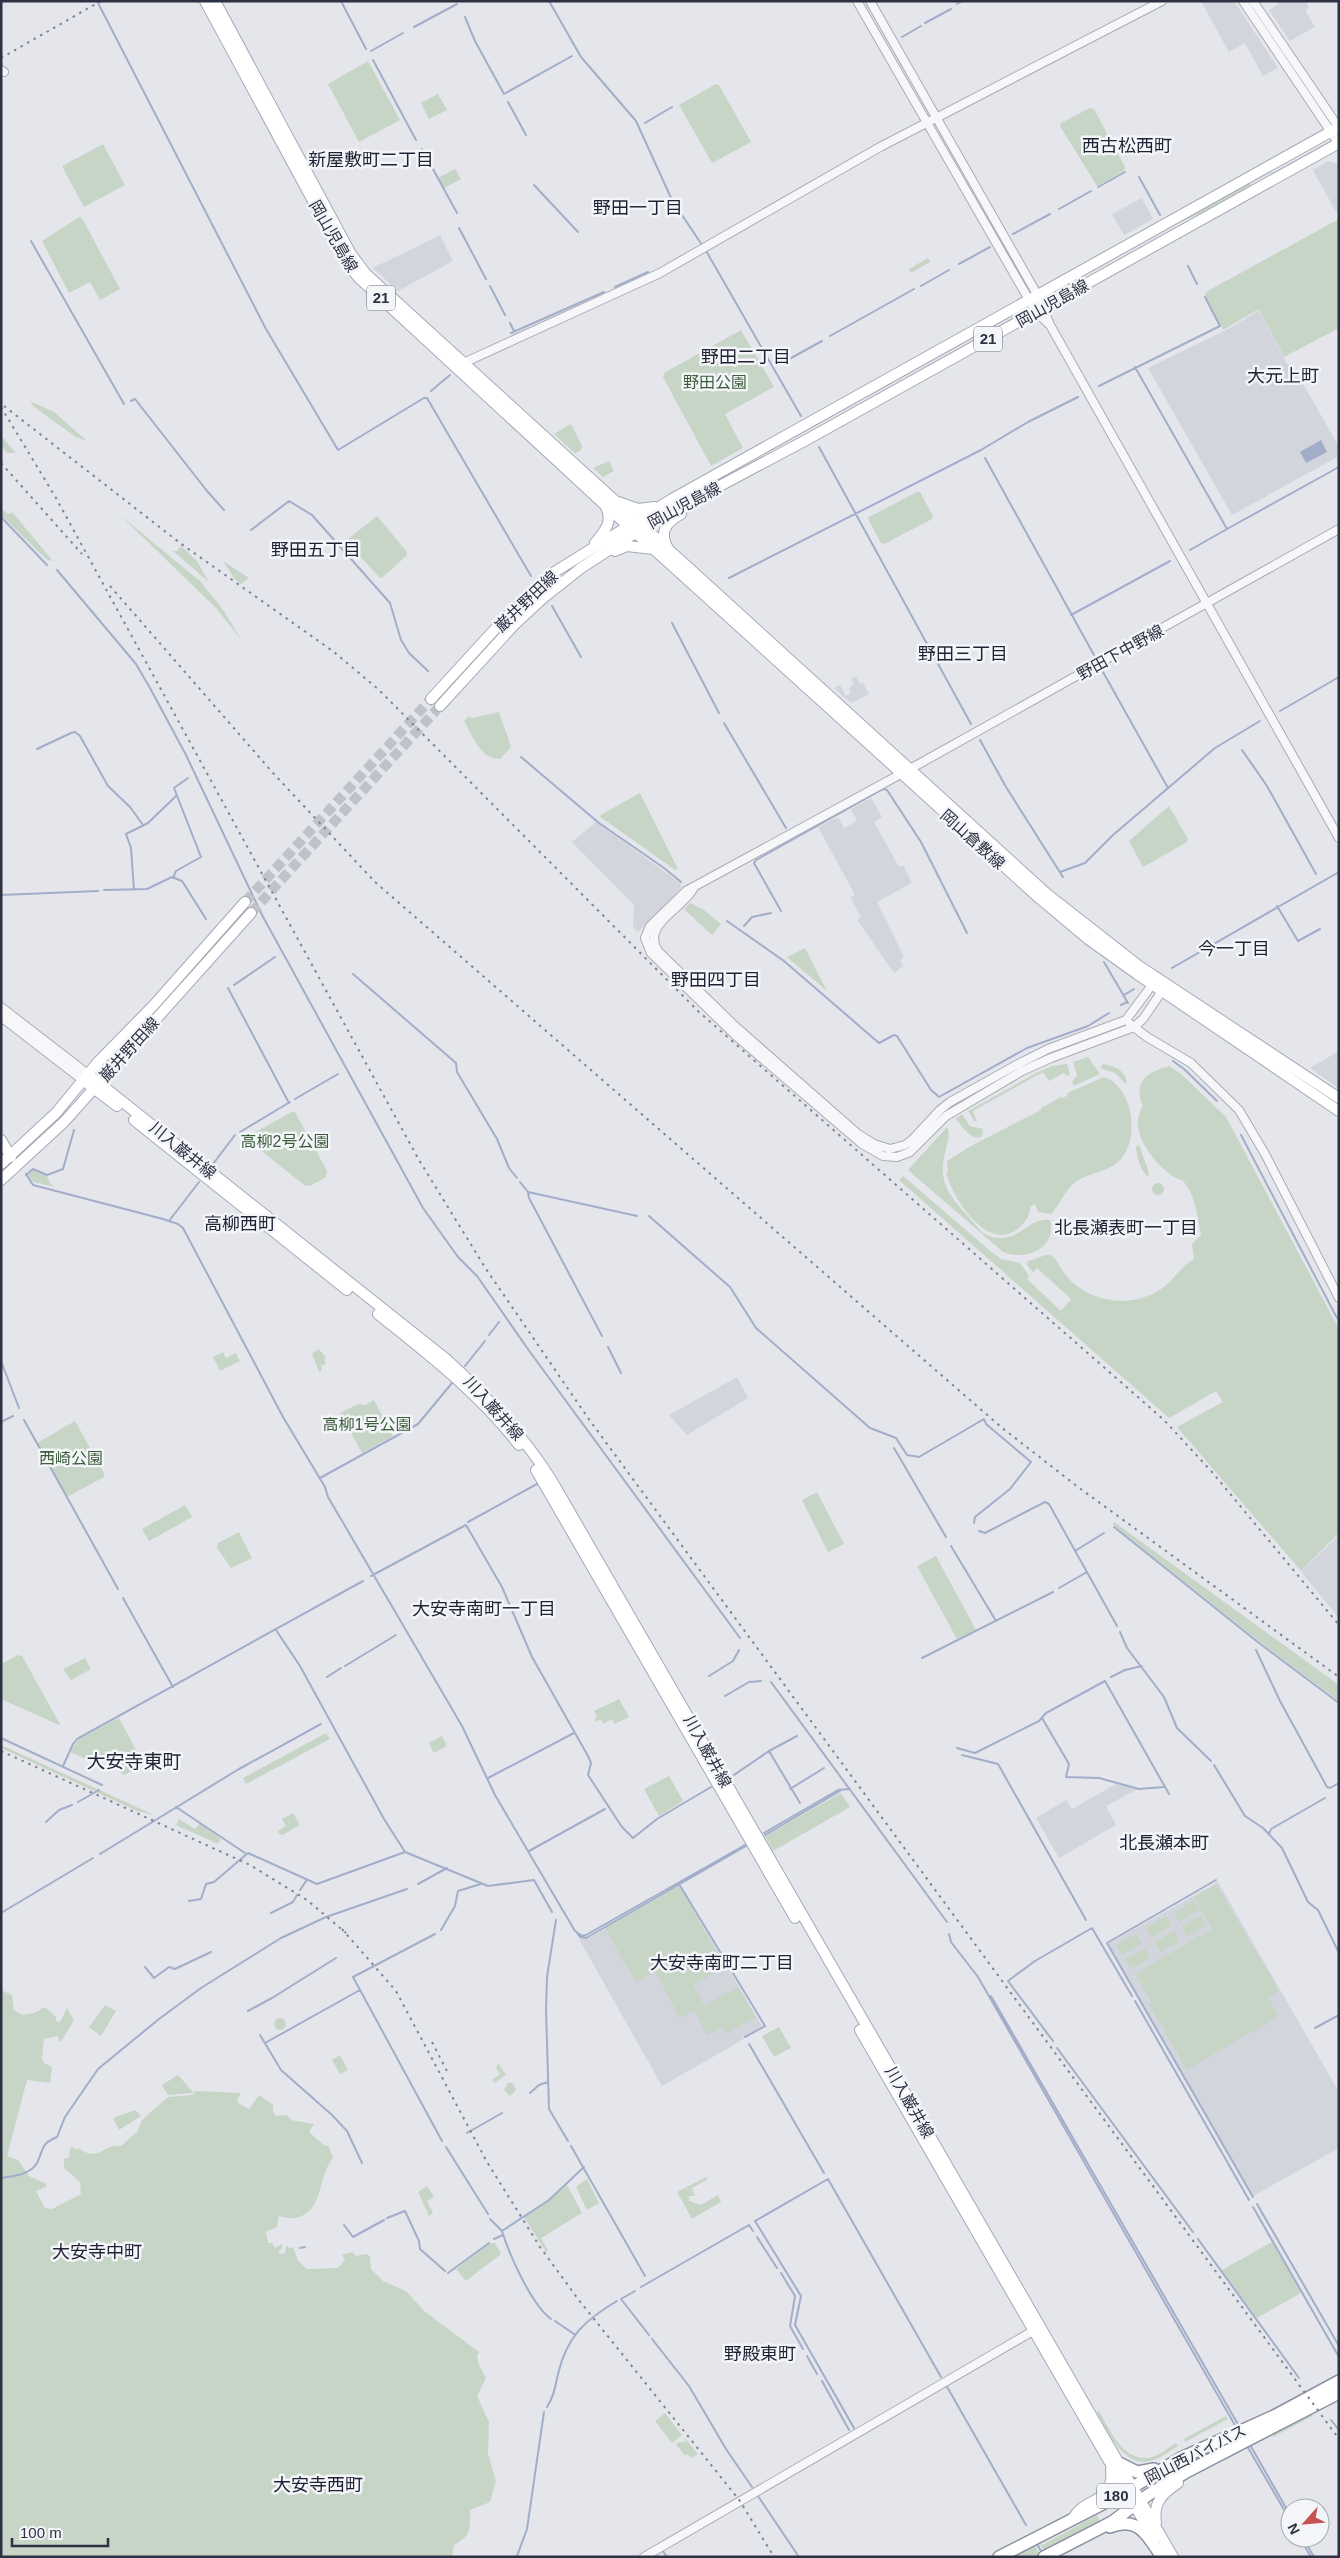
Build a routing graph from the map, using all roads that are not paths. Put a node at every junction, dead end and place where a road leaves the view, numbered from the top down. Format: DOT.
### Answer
graph roads {
  1 [pos="205,1"];
  2 [pos="215,1"];
  3 [pos="857,1"];
  4 [pos="870,1"];
  5 [pos="1162,1"];
  6 [pos="1243,1"];
  7 [pos="1253,1"];
  8 [pos="937,118"];
  9 [pos="928,122"];
  10 [pos="1337,129"];
  11 [pos="1339,144"];
  12 [pos="1034,298"];
  13 [pos="1040,310"];
  14 [pos="458,365"];
  15 [pos="718,487"];
  16 [pos="609,503"];
  17 [pos="661,505"];
  18 [pos="635,527"];
  19 [pos="1339,529"];
  20 [pos="591,548"];
  21 [pos="653,548"];
  22 [pos="671,553"];
  23 [pos="598,557"];
  24 [pos="1207,603"];
  25 [pos="905,771"];
  26 [pos="1339,838"];
  27 [pos="693,889"];
  28 [pos="245,902"];
  29 [pos="251,913"];
  30 [pos="1155,981"];
  31 [pos="1162,991"];
  32 [pos="1,1007"];
  33 [pos="1,1016"];
  34 [pos="1126,1020"];
  35 [pos="1134,1027"];
  36 [pos="86,1078"];
  37 [pos="96,1086"];
  38 [pos="1339,1098"];
  39 [pos="1339,1111"];
  40 [pos="1,1140"];
  41 [pos="10,1157"];
  42 [pos="1,1164"];
  43 [pos="1,1180"];
  44 [pos="1339,1298"];
  45 [pos="1033,2331"];
  46 [pos="1339,2381"];
  47 [pos="1339,2393"];
  48 [pos="1251,2432"];
  49 [pos="1181,2458"];
  50 [pos="1114,2464"];
  51 [pos="1188,2471"];
  52 [pos="1129,2489"];
  53 [pos="1137,2503"];
  54 [pos="1072,2518"];
  55 [pos="1146,2532"];
  56 [pos="1159,2532"];
  57 [pos="1082,2538"];
  58 [pos="644,2557"];
  59 [pos="999,2557"];
  60 [pos="1044,2557"];
  61 [pos="1163,2557"];
  62 [pos="1173,2557"];
  1 -- 14 [label="main road, 岡山児島線 / 21"];
  2 -- 14 [label="main road, 岡山児島線 / 21"];
  3 -- 9 [label="street"];
  4 -- 8 [label="street"];
  5 -- 8 [label="street"];
  6 -- 10 [label="street"];
  7 -- 10 [label="street"];
  8 -- 9 [label="street"];
  8 -- 12 [label="street"];
  9 -- 12 [label="street"];
  9 -- 14 [label="street"];
  10 -- 11 [label="street"];
  10 -- 12 [label="main road, 岡山児島線 / 21"];
  11 -- 13 [label="main road, 岡山児島線 / 21"];
  12 -- 13 [label="street"];
  12 -- 17 [label="main road, 岡山児島線 / 21"];
  13 -- 15 [label="main road, 岡山児島線 / 21"];
  13 -- 24 [label="street"];
  14 -- 16 [label="main road, 岡山児島線 / 21"];
  15 -- 18 [label="main road, 岡山児島線 / 21"];
  15 -- 22 [label="main road"];
  16 -- 17 [label="main road"];
  16 -- 18 [label="main road, 岡山児島線 / 21"];
  16 -- 20 [label="main road"];
  17 -- 18 [label="main road, 岡山児島線 / 21"];
  18 -- 20 [label="main road, 巌井野田線"];
  18 -- 21 [label="main road, 岡山倉敷線"];
  18 -- 22 [label="main road, 岡山倉敷線"];
  18 -- 23 [label="main road, 巌井野田線"];
  19 -- 24 [label="street, 野田下中野線"];
  20 -- 23 [label="main road, 巌井野田線"];
  21 -- 23 [label="main road"];
  21 -- 25 [label="main road, 岡山倉敷線"];
  22 -- 25 [label="main road, 岡山倉敷線"];
  24 -- 25 [label="street, 野田下中野線"];
  24 -- 26 [label="street"];
  25 -- 27 [label="street, 野田下中野線"];
  25 -- 30 [label="main road, 岡山倉敷線"];
  27 -- 34 [label="street"];
  27 -- 35 [label="street"];
  28 -- 36 [label="main road, 巌井野田線"];
  29 -- 37 [label="main road, 巌井野田線"];
  30 -- 31 [label="main road, 岡山倉敷線"];
  30 -- 34 [label="street"];
  30 -- 38 [label="main road, 岡山倉敷線"];
  31 -- 35 [label="street"];
  31 -- 39 [label="main road, 岡山倉敷線"];
  32 -- 36 [label="street"];
  33 -- 36 [label="street"];
  34 -- 35 [label="street"];
  35 -- 44 [label="street"];
  36 -- 37 [label="main road, 川入巌井線"];
  36 -- 41 [label="main road, 巌井野田線"];
  37 -- 43 [label="main road, 巌井野田線"];
  37 -- 45 [label="main road, 川入巌井線"];
  37 -- 50 [label="main road, 川入巌井線"];
  40 -- 41 [label="main road"];
  41 -- 42 [label="main road, 巌井野田線"];
  45 -- 50 [label="main road, 川入巌井線"];
  45 -- 58 [label="street"];
  46 -- 48 [label="highway, 岡山西バイパス / 180"];
  47 -- 48 [label="highway, 岡山西バイパス / 180"];
  48 -- 49 [label="highway, 岡山西バイパス / 180"];
  48 -- 51 [label="highway, 岡山西バイパス / 180"];
  49 -- 50 [label="highway"];
  49 -- 52 [label="highway, 岡山西バイパス / 180"];
  50 -- 52 [label="main road, 川入巌井線"];
  50 -- 54 [label="main road"];
  51 -- 53 [label="highway, 岡山西バイパス / 180"];
  51 -- 56 [label="main road"];
  52 -- 53 [label="main road, 川入巌井線"];
  52 -- 54 [label="highway, 岡山西バイパス / 180"];
  53 -- 55 [label="main road"];
  53 -- 56 [label="main road, 川入巌井線"];
  53 -- 57 [label="highway, 岡山西バイパス / 180"];
  53 -- 61 [label="main road, 川入巌井線"];
  54 -- 59 [label="highway, 岡山西バイパス / 180"];
  55 -- 57 [label="highway"];
  55 -- 61 [label="highway"];
  56 -- 62 [label="main road, 川入巌井線"];
  57 -- 60 [label="highway, 岡山西バイパス / 180"];
}
